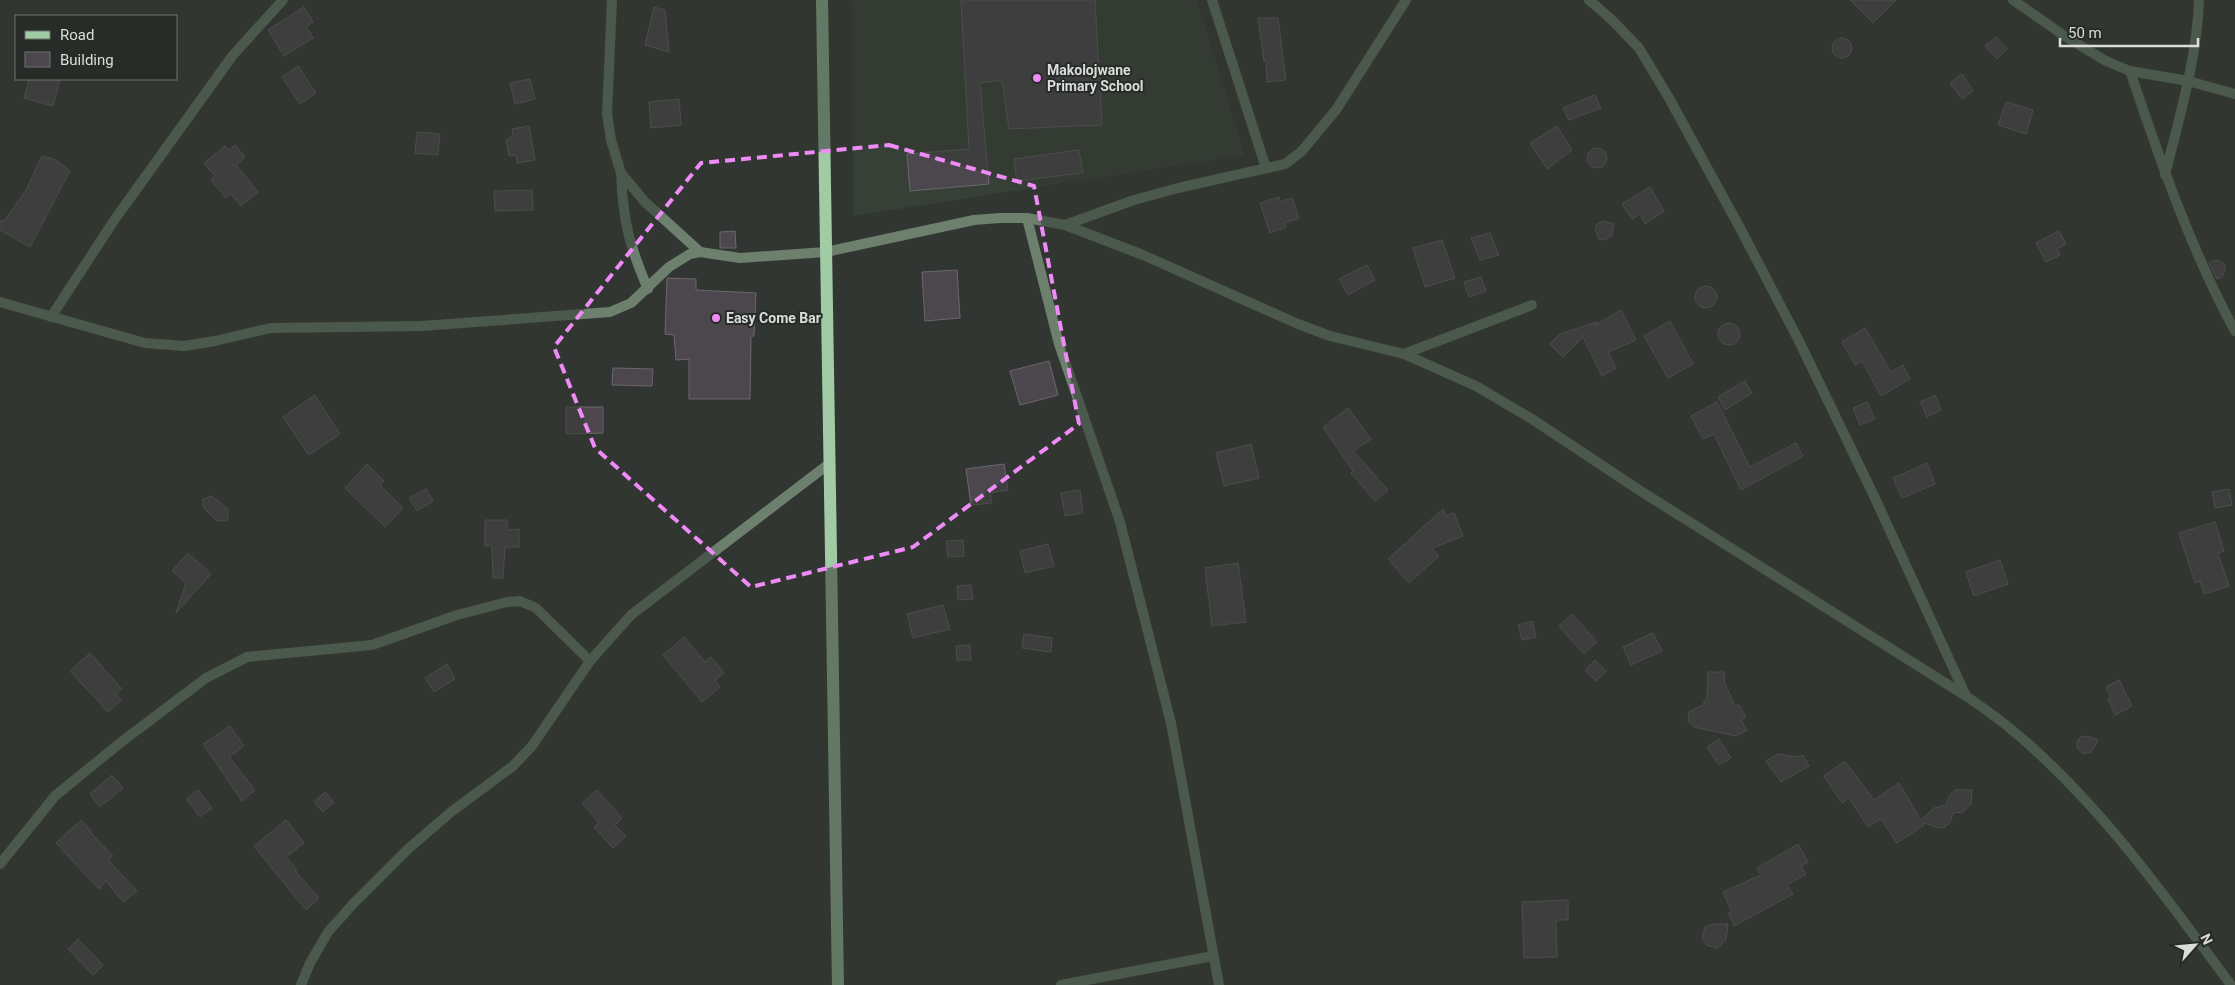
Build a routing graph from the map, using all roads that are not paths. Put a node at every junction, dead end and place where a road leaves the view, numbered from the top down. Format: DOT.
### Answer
graph roads {
  1 [pos="283,0"];
  2 [pos="612,0"];
  3 [pos="822,0"];
  4 [pos="1212,0"];
  5 [pos="1406,0"];
  6 [pos="1589,0"];
  7 [pos="2013,0"];
  8 [pos="2199,0"];
  9 [pos="2130,71"];
  10 [pos="2188,81"];
  11 [pos="2235,94"];
  12 [pos="1266,168"];
  13 [pos="621,173"];
  14 [pos="2165,175"];
  15 [pos="1027,218"];
  16 [pos="1065,225"];
  17 [pos="700,252"];
  18 [pos="826,252"];
  19 [pos="648,289"];
  20 [pos="0,302"];
  21 [pos="1532,305"];
  22 [pos="52,317"];
  23 [pos="2235,331"];
  24 [pos="1404,354"];
  25 [pos="830,463"];
  26 [pos="590,661"];
  27 [pos="1966,696"];
  28 [pos="0,864"];
  29 [pos="1213,956"];
  30 [pos="301,985"];
  31 [pos="838,985"];
  32 [pos="1061,985"];
  33 [pos="1219,985"];
  34 [pos="2231,985"];
  1 -- 22 [label="street"];
  2 -- 13 [label="street"];
  3 -- 18 [label="main road"];
  4 -- 12 [label="street"];
  5 -- 12 [label="street"];
  6 -- 27 [label="street"];
  7 -- 9 [label="street"];
  8 -- 10 [label="street"];
  9 -- 10 [label="street"];
  9 -- 14 [label="street"];
  10 -- 11 [label="street"];
  10 -- 14 [label="street"];
  12 -- 16 [label="street"];
  13 -- 17 [label="street"];
  13 -- 19 [label="street"];
  14 -- 23 [label="street"];
  15 -- 16 [label="street"];
  15 -- 18 [label="street"];
  15 -- 29 [label="street"];
  16 -- 24 [label="street"];
  17 -- 18 [label="street"];
  17 -- 19 [label="street"];
  18 -- 25 [label="main road"];
  19 -- 22 [label="street"];
  20 -- 22 [label="street"];
  21 -- 24 [label="street"];
  24 -- 27 [label="street"];
  25 -- 26 [label="street"];
  25 -- 31 [label="main road"];
  26 -- 28 [label="street"];
  26 -- 30 [label="street"];
  27 -- 34 [label="street"];
  29 -- 32 [label="street"];
  29 -- 33 [label="street"];
}
